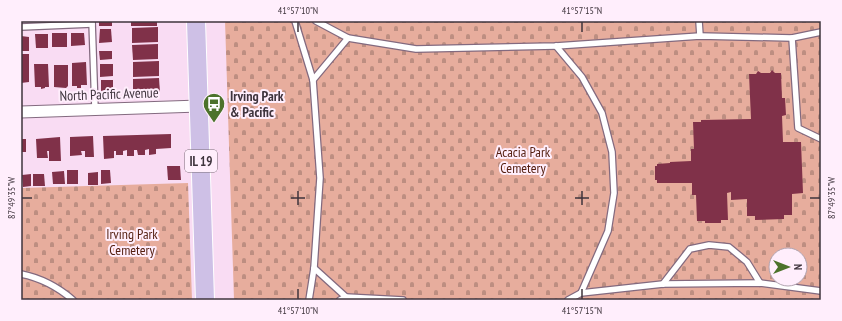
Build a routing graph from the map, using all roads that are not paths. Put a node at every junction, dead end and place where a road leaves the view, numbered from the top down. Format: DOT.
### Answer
graph roads {
  1 [pos="196,21"];
  2 [pos="295,21"];
  3 [pos="316,21"];
  4 [pos="699,21"];
  5 [pos="92,22"];
  6 [pos="21,27"];
  7 [pos="821,32"];
  8 [pos="700,36"];
  9 [pos="348,38"];
  10 [pos="792,38"];
  11 [pos="556,46"];
  12 [pos="313,80"];
  13 [pos="199,106"];
  14 [pos="95,109"];
  15 [pos="21,112"];
  16 [pos="821,139"];
  17 [pos="314,268"];
  18 [pos="21,274"];
  19 [pos="760,283"];
  20 [pos="663,284"];
  21 [pos="821,291"];
  22 [pos="581,293"];
  23 [pos="346,297"];
  24 [pos="73,300"];
  25 [pos="205,300"];
  26 [pos="309,300"];
  27 [pos="340,300"];
  28 [pos="403,300"];
  29 [pos="568,300"];
  1 -- 13 [label="main road, IL 19"];
  2 -- 12 [label="lane"];
  3 -- 9 [label="lane"];
  4 -- 8 [label="lane"];
  5 -- 6 [label="lane"];
  5 -- 14 [label="lane"];
  7 -- 10 [label="lane"];
  8 -- 10 [label="lane"];
  8 -- 11 [label="lane"];
  9 -- 11 [label="lane"];
  9 -- 12 [label="lane"];
  10 -- 16 [label="lane"];
  11 -- 22 [label="lane"];
  12 -- 17 [label="lane"];
  13 -- 14 [label="street, North Pacific Avenue"];
  13 -- 25 [label="main road, IL 19"];
  14 -- 15 [label="street, North Pacific Avenue"];
  17 -- 23 [label="lane"];
  17 -- 26 [label="lane"];
  18 -- 24 [label="lane"];
  19 -- 20 [label="lane"];
  19 -- 20 [label="lane"];
  19 -- 21 [label="lane"];
  20 -- 22 [label="lane"];
  22 -- 29 [label="lane"];
  23 -- 27 [label="lane"];
  23 -- 28 [label="lane"];
}
